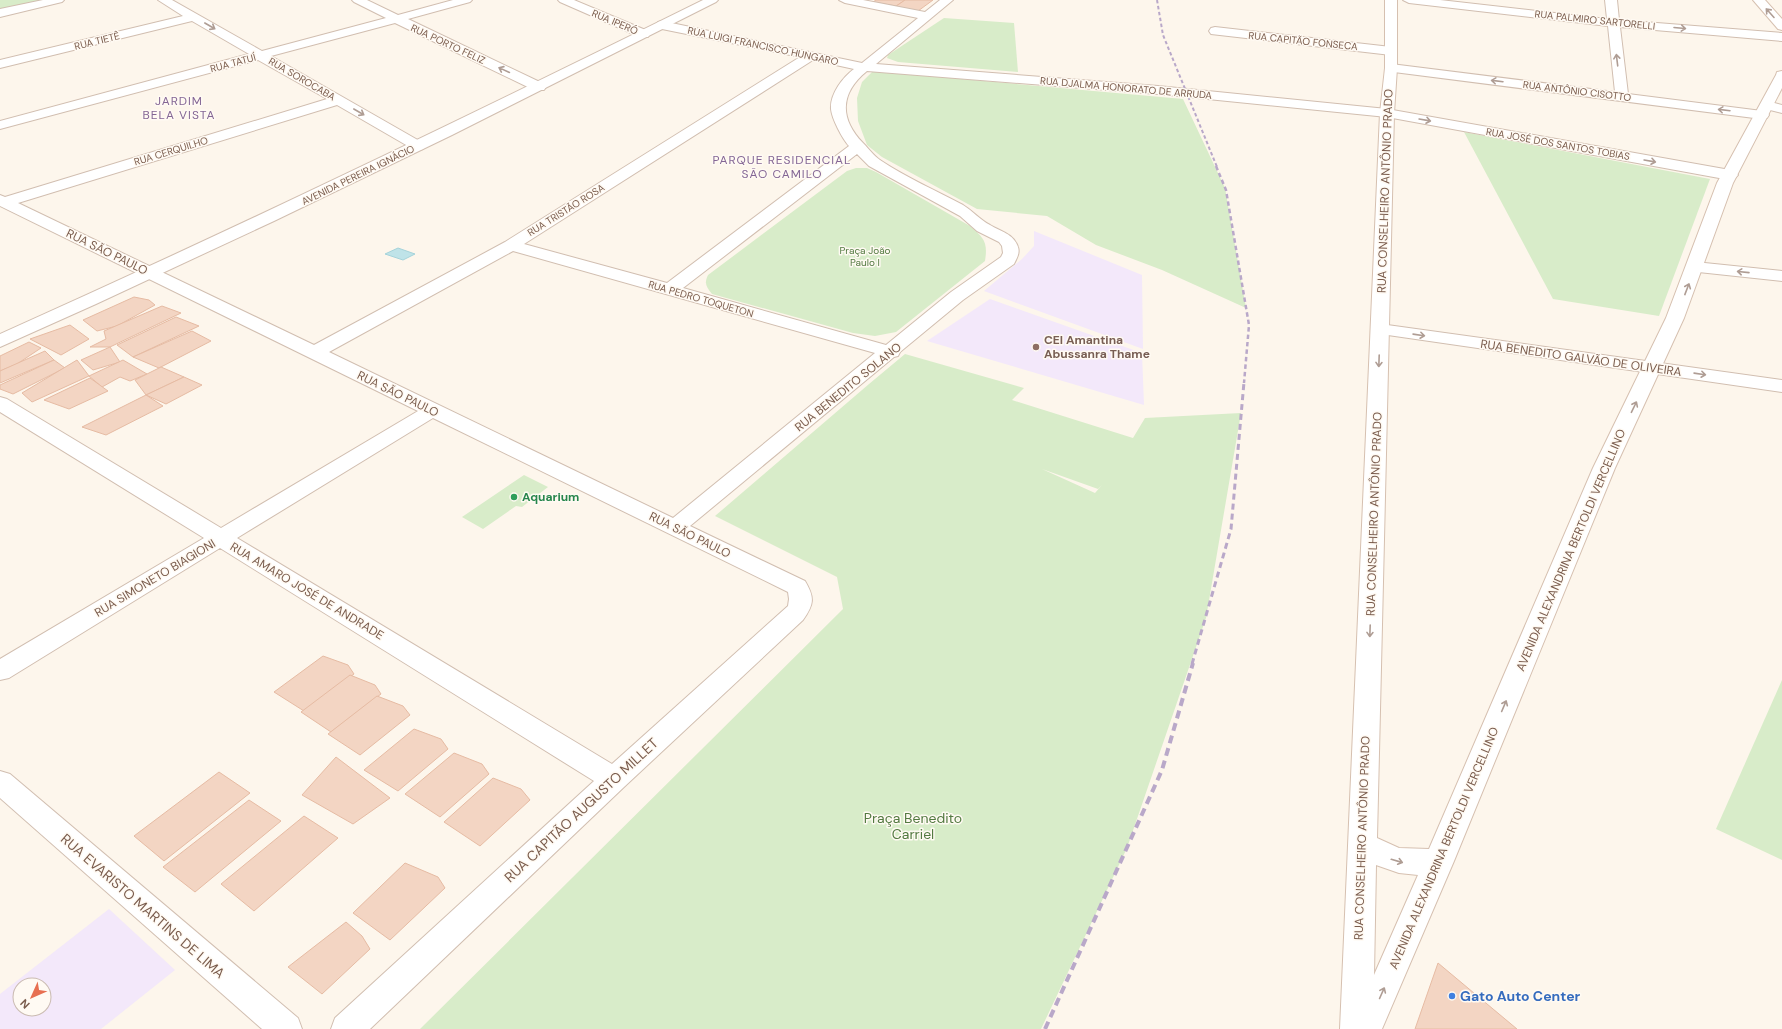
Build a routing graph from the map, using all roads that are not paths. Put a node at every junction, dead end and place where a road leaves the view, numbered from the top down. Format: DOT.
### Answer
graph roads {
  1 [pos="58,0"];
  2 [pos="164,0"];
  3 [pos="358,0"];
  4 [pos="466,0"];
  5 [pos="564,0"];
  6 [pos="712,0"];
  7 [pos="844,0"];
  8 [pos="947,0"];
  9 [pos="1391,0"];
  10 [pos="1409,0"];
  11 [pos="1610,0"];
  12 [pos="1759,0"];
  13 [pos="0,13"];
  14 [pos="927,16"];
  15 [pos="193,17"];
  16 [pos="395,19"];
  17 [pos="1613,23"];
  18 [pos="662,25"];
  19 [pos="1782,26"];
  20 [pos="1216,31"];
  21 [pos="644,34"];
  22 [pos="1782,37"];
  23 [pos="260,55"];
  24 [pos="811,56"];
  25 [pos="1391,60"];
  26 [pos="0,64"];
  27 [pos="864,67"];
  28 [pos="1782,74"];
  29 [pos="539,87"];
  30 [pos="1622,97"];
  31 [pos="339,100"];
  32 [pos="1771,110"];
  33 [pos="1387,113"];
  34 [pos="0,125"];
  35 [pos="418,146"];
  36 [pos="858,146"];
  37 [pos="1730,175"];
  38 [pos="2,201"];
  39 [pos="511,245"];
  40 [pos="1695,267"];
  41 [pos="152,273"];
  42 [pos="1782,276"];
  43 [pos="669,290"];
  44 [pos="1380,330"];
  45 [pos="0,341"];
  46 [pos="891,352"];
  47 [pos="314,353"];
  48 [pos="1653,368"];
  49 [pos="1782,386"];
  50 [pos="0,403"];
  51 [pos="433,410"];
  52 [pos="674,528"];
  53 [pos="220,538"];
  54 [pos="797,587"];
  55 [pos="0,671"];
  56 [pos="614,779"];
  57 [pos="0,782"];
  58 [pos="1362,844"];
  59 [pos="1439,861"];
  60 [pos="286,1029"];
  61 [pos="347,1029"];
  62 [pos="1356,1029"];
  63 [pos="1366,1029"];
  1 -- 13 [label="street"];
  2 -- 15 [label="street, RUA SOROCABA"];
  3 -- 16 [label="street, RUA PORTO FELIZ"];
  4 -- 16 [label="street, RUA TATUÍ"];
  5 -- 21 [label="street, RUA IPERÓ"];
  6 -- 18 [label="street, AVENIDA PEREIRA IGNÁCIO"];
  7 -- 14 [label="street"];
  8 -- 14 [label="street"];
  9 -- 25 [label="street, RUA CONSELHEIRO ANTÔNIO PRADO"];
  10 -- 17 [label="street, RUA PALMIRO SARTORELLI"];
  11 -- 17 [label="street"];
  19 -- 12 [label="street, one-way"];
  14 -- 27 [label="street"];
  15 -- 23 [label="street, RUA SOROCABA, one-way"];
  15 -- 26 [label="street, RUA TIETÊ"];
  16 -- 23 [label="street, RUA TATUÍ"];
  29 -- 16 [label="street, RUA PORTO FELIZ, one-way"];
  17 -- 22 [label="street, RUA PALMIRO SARTORELLI, one-way"];
  30 -- 17 [label="street, one-way"];
  18 -- 21 [label="street, AVENIDA PEREIRA IGNÁCIO"];
  18 -- 24 [label="street, RUA LUIGI FRANCISCO HUNGARO"];
  20 -- 25 [label="street, RUA CAPITÃO FONSECA"];
  21 -- 29 [label="street, AVENIDA PEREIRA IGNÁCIO"];
  23 -- 31 [label="street, RUA SOROCABA"];
  23 -- 34 [label="street, RUA TATUÍ"];
  24 -- 27 [label="street, RUA LUIGI FRANCISCO HUNGARO"];
  24 -- 39 [label="street, RUA TRISTÃO ROSA"];
  30 -- 25 [label="street, RUA ANTÔNIO CISOTTO, one-way"];
  25 -- 33 [label="street, RUA CONSELHEIRO ANTÔNIO PRADO"];
  27 -- 33 [label="street, RUA DJALMA HONORATO DE ARRUDA"];
  27 -- 36 [label="street"];
  28 -- 32 [label="street, AVENIDA ALEXANDRINA BERTOLDI VERCELLINO"];
  29 -- 35 [label="street, AVENIDA PEREIRA IGNÁCIO"];
  32 -- 30 [label="street, RUA ANTÔNIO CISOTTO, one-way"];
  31 -- 35 [label="street, RUA SOROCABA, one-way"];
  31 -- 38 [label="street, RUA CERQUILHO"];
  32 -- 37 [label="street, AVENIDA ALEXANDRINA BERTOLDI VERCELLINO"];
  33 -- 37 [label="street, RUA JOSÉ DOS SANTOS TOBIAS, one-way"];
  33 -- 44 [label="street, RUA CONSELHEIRO ANTÔNIO PRADO"];
  35 -- 41 [label="street, AVENIDA PEREIRA IGNÁCIO"];
  36 -- 43 [label="street"];
  36 -- 46 [label="street, RUA BENEDITO SOLANO"];
  37 -- 40 [label="street, AVENIDA ALEXANDRINA BERTOLDI VERCELLINO"];
  38 -- 41 [label="street, RUA SÃO PAULO"];
  39 -- 43 [label="street, RUA PEDRO TOQUETON"];
  39 -- 47 [label="street, RUA TRISTÃO ROSA"];
  42 -- 40 [label="street, one-way"];
  48 -- 40 [label="street, AVENIDA ALEXANDRINA BERTOLDI VERCELLINO, one-way"];
  41 -- 45 [label="street, AVENIDA PEREIRA IGNÁCIO"];
  41 -- 47 [label="street, RUA SÃO PAULO"];
  43 -- 46 [label="street, RUA PEDRO TOQUETON"];
  44 -- 48 [label="street, RUA BENEDITO GALVÃO DE OLIVEIRA, one-way"];
  44 -- 58 [label="street, RUA CONSELHEIRO ANTÔNIO PRADO, one-way"];
  46 -- 52 [label="street, RUA BENEDITO SOLANO"];
  47 -- 51 [label="street, RUA SÃO PAULO"];
  48 -- 49 [label="street, RUA BENEDITO GALVÃO DE OLIVEIRA, one-way"];
  59 -- 48 [label="street, AVENIDA ALEXANDRINA BERTOLDI VERCELLINO, one-way"];
  50 -- 53 [label="street, RUA AMARO JOSÉ DE ANDRADE"];
  51 -- 52 [label="street, RUA SÃO PAULO"];
  51 -- 53 [label="street, RUA SIMONETO BIAGIONI"];
  52 -- 54 [label="street, RUA SÃO PAULO"];
  53 -- 55 [label="street, RUA SIMONETO BIAGIONI"];
  53 -- 56 [label="street, RUA AMARO JOSÉ DE ANDRADE"];
  54 -- 56 [label="street, RUA CAPITÃO AUGUSTO MILLET"];
  56 -- 61 [label="street, RUA CAPITÃO AUGUSTO MILLET"];
  57 -- 60 [label="street, RUA EVARISTO MARTINS DE LIMA"];
  58 -- 59 [label="street, one-way"];
  58 -- 62 [label="street, RUA CONSELHEIRO ANTÔNIO PRADO"];
  63 -- 59 [label="street, AVENIDA ALEXANDRINA BERTOLDI VERCELLINO, one-way"];
}
